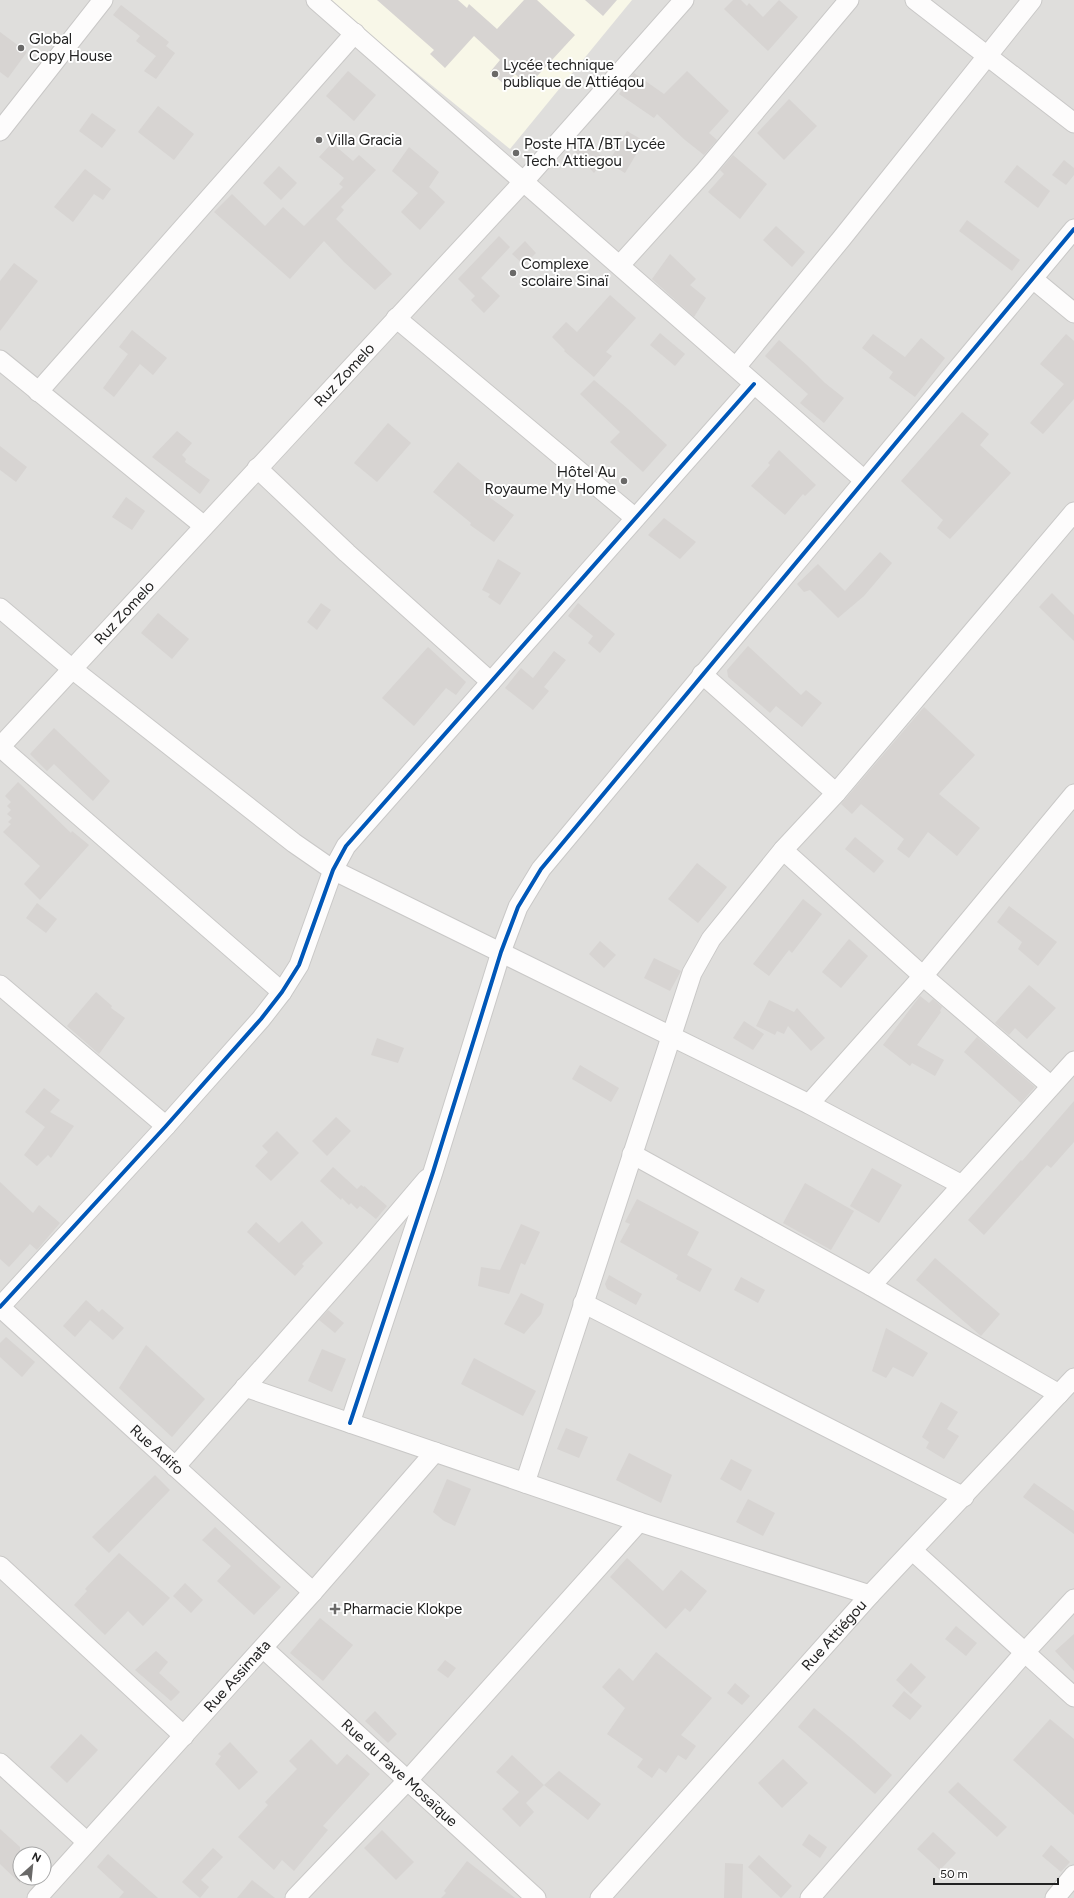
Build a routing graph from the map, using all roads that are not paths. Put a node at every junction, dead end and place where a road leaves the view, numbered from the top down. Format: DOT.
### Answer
graph roads {
  1 [pos="103,0"];
  2 [pos="316,0"];
  3 [pos="684,0"];
  4 [pos="849,0"];
  5 [pos="915,0"];
  6 [pos="1032,0"];
  7 [pos="354,33"];
  8 [pos="987,56"];
  9 [pos="1074,123"];
  10 [pos="0,131"];
  11 [pos="524,180"];
  12 [pos="1074,229"];
  13 [pos="620,265"];
  14 [pos="1033,279"];
  15 [pos="1074,313"];
  16 [pos="396,318"];
  17 [pos="0,360"];
  18 [pos="736,367"];
  19 [pos="754,384"];
  20 [pos="38,392"];
  21 [pos="257,468"];
  22 [pos="864,480"];
  23 [pos="1074,512"];
  24 [pos="634,518"];
  25 [pos="204,526"];
  26 [pos="0,608"];
  27 [pos="72,668"];
  28 [pos="702,674"];
  29 [pos="491,682"];
  30 [pos="0,747"];
  31 [pos="836,793"];
  32 [pos="1074,794"];
  33 [pos="783,850"];
  34 [pos="333,870"];
  35 [pos="501,952"];
  36 [pos="923,976"];
  37 [pos="0,984"];
  38 [pos="282,992"];
  39 [pos="672,1037"];
  40 [pos="1074,1061"];
  41 [pos="1051,1086"];
  42 [pos="810,1104"];
  43 [pos="166,1126"];
  44 [pos="632,1154"];
  45 [pos="433,1172"];
  46 [pos="962,1185"];
  47 [pos="871,1286"];
  48 [pos="583,1303"];
  49 [pos="0,1307"];
  50 [pos="1074,1378"];
  51 [pos="245,1387"];
  52 [pos="1059,1394"];
  53 [pos="350,1423"];
  54 [pos="435,1452"];
  55 [pos="175,1467"];
  56 [pos="525,1483"];
  57 [pos="964,1497"];
  58 [pos="639,1522"];
  59 [pos="912,1551"];
  60 [pos="0,1566"];
  61 [pos="313,1592"];
  62 [pos="870,1596"];
  63 [pos="1074,1599"];
  64 [pos="263,1648"];
  65 [pos="1025,1652"];
  66 [pos="1074,1697"];
  67 [pos="184,1736"];
  68 [pos="0,1763"];
  69 [pos="407,1781"];
  70 [pos="88,1842"];
  71 [pos="1074,1875"];
  72 [pos="37,1898"];
  73 [pos="295,1898"];
  74 [pos="536,1898"];
  75 [pos="600,1898"];
  76 [pos="810,1898"];
  77 [pos="1055,1898"];
  1 -- 10 [label="street"];
  2 -- 7 [label="street"];
  3 -- 11 [label="street, Ruz Zomelo"];
  4 -- 13 [label="street"];
  5 -- 8 [label="street"];
  6 -- 8 [label="street"];
  7 -- 11 [label="street"];
  7 -- 20 [label="street"];
  8 -- 9 [label="street"];
  8 -- 18 [label="street"];
  11 -- 13 [label="street"];
  11 -- 16 [label="street, Ruz Zomelo"];
  12 -- 14 [label="street"];
  13 -- 18 [label="street"];
  14 -- 15 [label="street"];
  14 -- 22 [label="street"];
  16 -- 21 [label="street, Ruz Zomelo"];
  16 -- 24 [label="street"];
  17 -- 20 [label="street"];
  18 -- 19 [label="street"];
  19 -- 22 [label="street"];
  19 -- 24 [label="street"];
  20 -- 25 [label="street"];
  21 -- 25 [label="street, Ruz Zomelo"];
  21 -- 29 [label="street"];
  22 -- 28 [label="street"];
  23 -- 31 [label="street"];
  24 -- 29 [label="street"];
  25 -- 27 [label="street, Ruz Zomelo"];
  26 -- 27 [label="street"];
  27 -- 30 [label="street, Ruz Zomelo"];
  27 -- 34 [label="street"];
  28 -- 31 [label="street"];
  28 -- 35 [label="street"];
  29 -- 34 [label="street"];
  30 -- 38 [label="street"];
  31 -- 33 [label="street"];
  32 -- 36 [label="street"];
  33 -- 36 [label="street"];
  33 -- 39 [label="street"];
  34 -- 35 [label="street"];
  34 -- 38 [label="street"];
  35 -- 39 [label="street"];
  35 -- 45 [label="street"];
  36 -- 41 [label="street"];
  36 -- 42 [label="street"];
  37 -- 43 [label="street"];
  38 -- 43 [label="street"];
  39 -- 42 [label="street"];
  39 -- 44 [label="street"];
  40 -- 41 [label="street"];
  41 -- 46 [label="street"];
  42 -- 46 [label="street"];
  43 -- 49 [label="street"];
  44 -- 47 [label="street"];
  44 -- 48 [label="street"];
  45 -- 51 [label="street"];
  45 -- 53 [label="street"];
  46 -- 47 [label="street"];
  47 -- 52 [label="street"];
  48 -- 56 [label="street"];
  48 -- 57 [label="street"];
  49 -- 55 [label="street, Rue Adifo"];
  50 -- 52 [label="street, Rue Attiégou"];
  51 -- 53 [label="street"];
  51 -- 55 [label="street"];
  52 -- 57 [label="street, Rue Attiégou"];
  53 -- 54 [label="street"];
  54 -- 56 [label="street"];
  54 -- 61 [label="street, Rue Assimata"];
  55 -- 61 [label="street, Rue Adifo"];
  56 -- 58 [label="street"];
  57 -- 59 [label="street, Rue Attiégou"];
  58 -- 62 [label="street"];
  58 -- 69 [label="street"];
  59 -- 62 [label="street, Rue Attiégou"];
  59 -- 65 [label="street"];
  60 -- 67 [label="street"];
  61 -- 64 [label="street, Rue Assimata"];
  62 -- 75 [label="street, Rue Attiégou"];
  63 -- 65 [label="street"];
  64 -- 67 [label="street, Rue Assimata"];
  64 -- 69 [label="street, Rue du Pave Mosaïque"];
  65 -- 66 [label="street"];
  65 -- 76 [label="street"];
  67 -- 70 [label="street, Rue Assimata"];
  68 -- 70 [label="street"];
  69 -- 73 [label="street"];
  69 -- 74 [label="street, Rue du Pave Mosaïque"];
  70 -- 72 [label="street, Rue Assimata"];
  71 -- 77 [label="street"];
}
